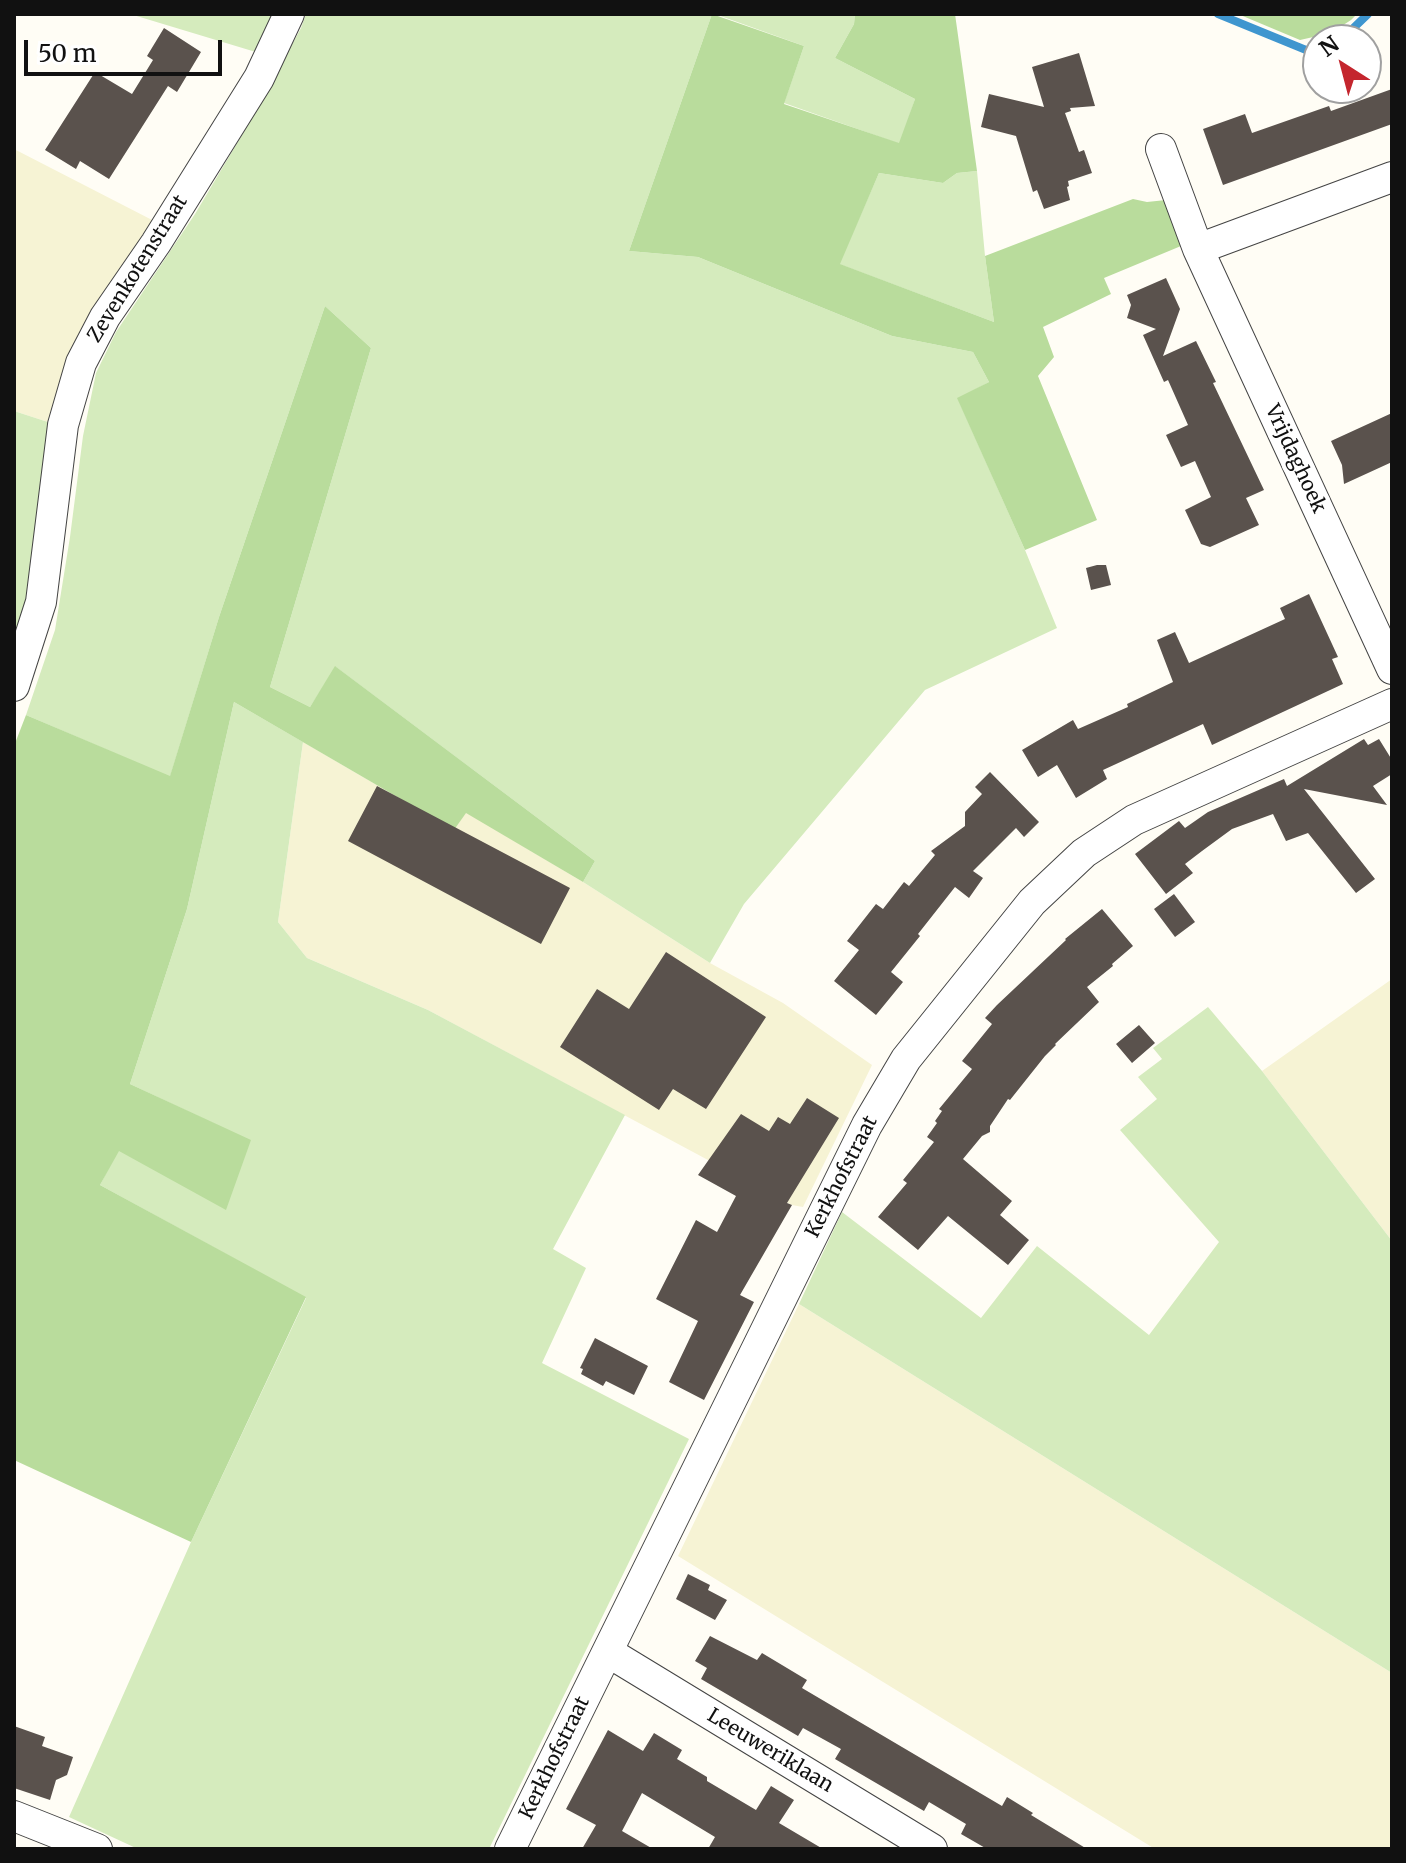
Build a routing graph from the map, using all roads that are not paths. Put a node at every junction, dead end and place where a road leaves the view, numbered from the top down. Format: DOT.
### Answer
graph roads {
  1 [pos="289,14"];
  2 [pos="1161,149"];
  3 [pos="1392,177"];
  4 [pos="1198,249"];
  5 [pos="1392,669"];
  6 [pos="14,686"];
  7 [pos="1392,704"];
  8 [pos="608,1652"];
  9 [pos="14,1816"];
  10 [pos="97,1849"];
  11 [pos="510,1849"];
  12 [pos="932,1849"];
  1 -- 6 [label="street, Zevenkotenstraat"];
  2 -- 4 [label="street, Vrijdaghoek"];
  3 -- 4 [label="street"];
  4 -- 5 [label="street, Vrijdaghoek"];
  7 -- 8 [label="street, Kerkhofstraat"];
  8 -- 11 [label="street, Kerkhofstraat"];
  8 -- 12 [label="street, Leeuweriklaan"];
  9 -- 10 [label="street"];
}
